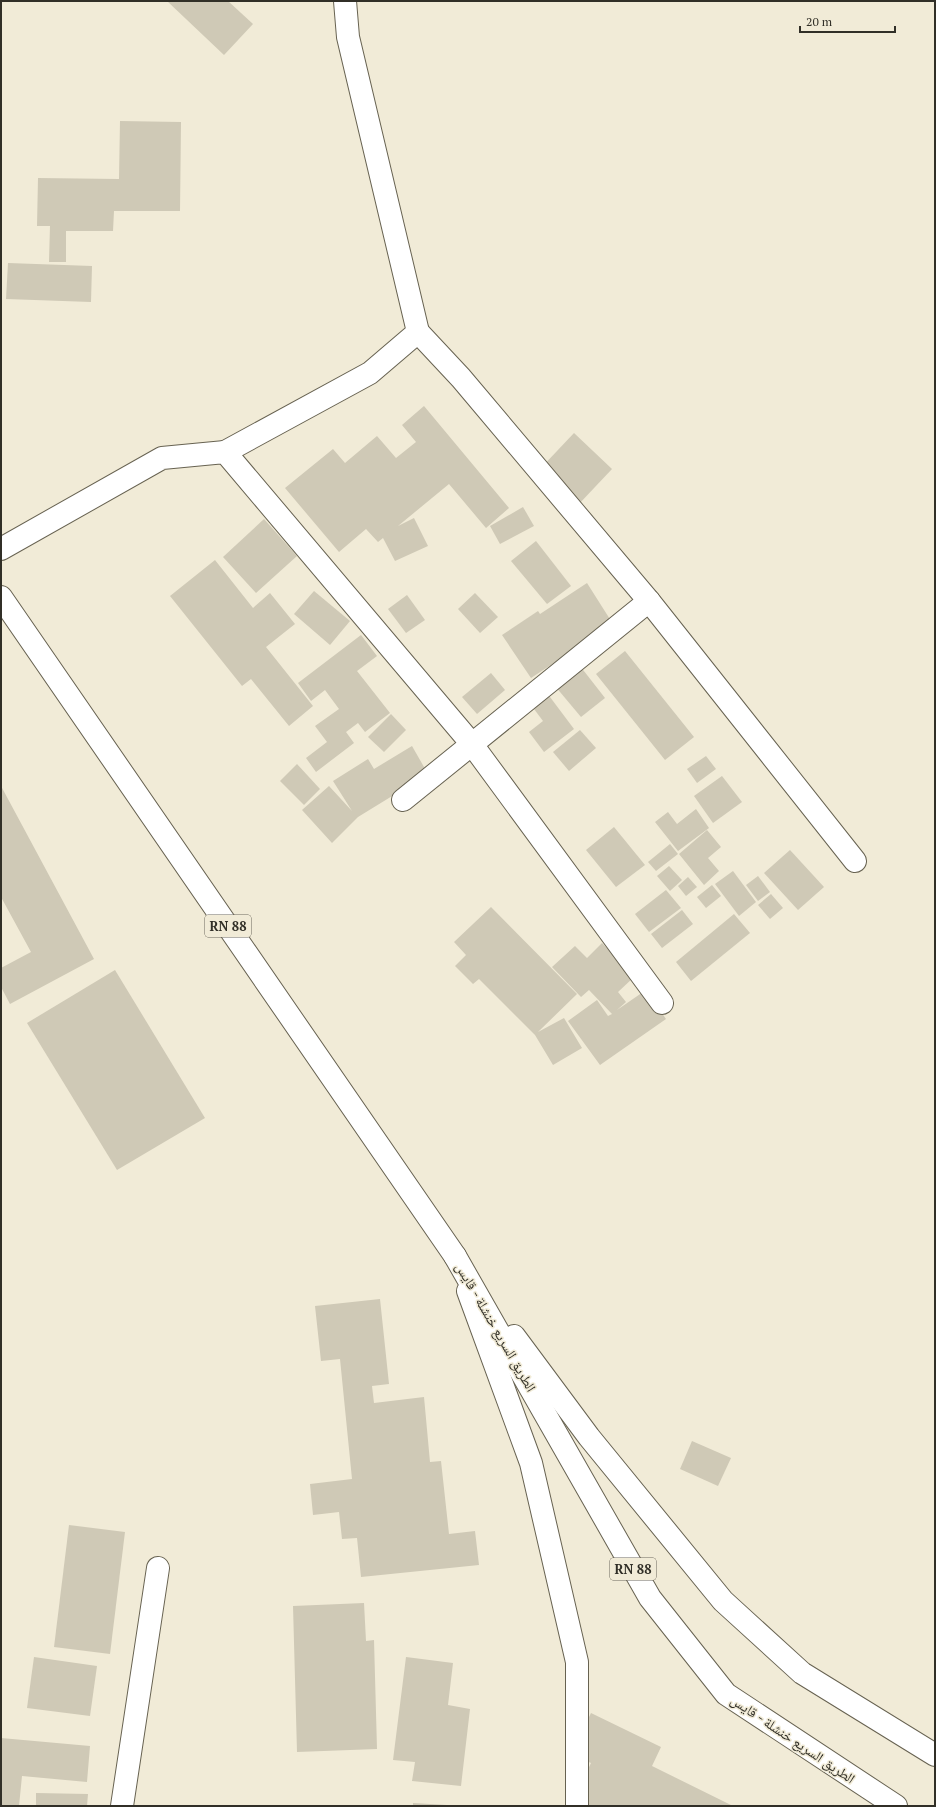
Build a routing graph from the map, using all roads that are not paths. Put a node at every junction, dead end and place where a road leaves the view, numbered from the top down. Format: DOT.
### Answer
graph roads {
  1 [pos="345,1"];
  2 [pos="418,332"];
  3 [pos="225,452"];
  4 [pos="1,548"];
  5 [pos="1,597"];
  6 [pos="649,601"];
  7 [pos="471,743"];
  8 [pos="403,800"];
  9 [pos="855,861"];
  10 [pos="662,1003"];
  11 [pos="455,1256"];
  12 [pos="158,1568"];
  13 [pos="935,1755"];
  14 [pos="122,1806"];
  15 [pos="577,1806"];
  16 [pos="896,1806"];
  1 -- 2 [label="main road"];
  2 -- 3 [label="main road"];
  2 -- 6 [label="main road"];
  3 -- 4 [label="main road"];
  3 -- 7 [label="main road"];
  5 -- 11 [label="main road, RN 88"];
  6 -- 7 [label="main road"];
  6 -- 9 [label="main road"];
  7 -- 8 [label="main road"];
  7 -- 10 [label="main road"];
  11 -- 13 [label="main road, الطريق السريع خنشلة - قايس / RN 88"];
  11 -- 15 [label="main road"];
  11 -- 16 [label="main road, الطريق السريع خنشلة - قايس / RN 88"];
  12 -- 14 [label="main road"];
}
